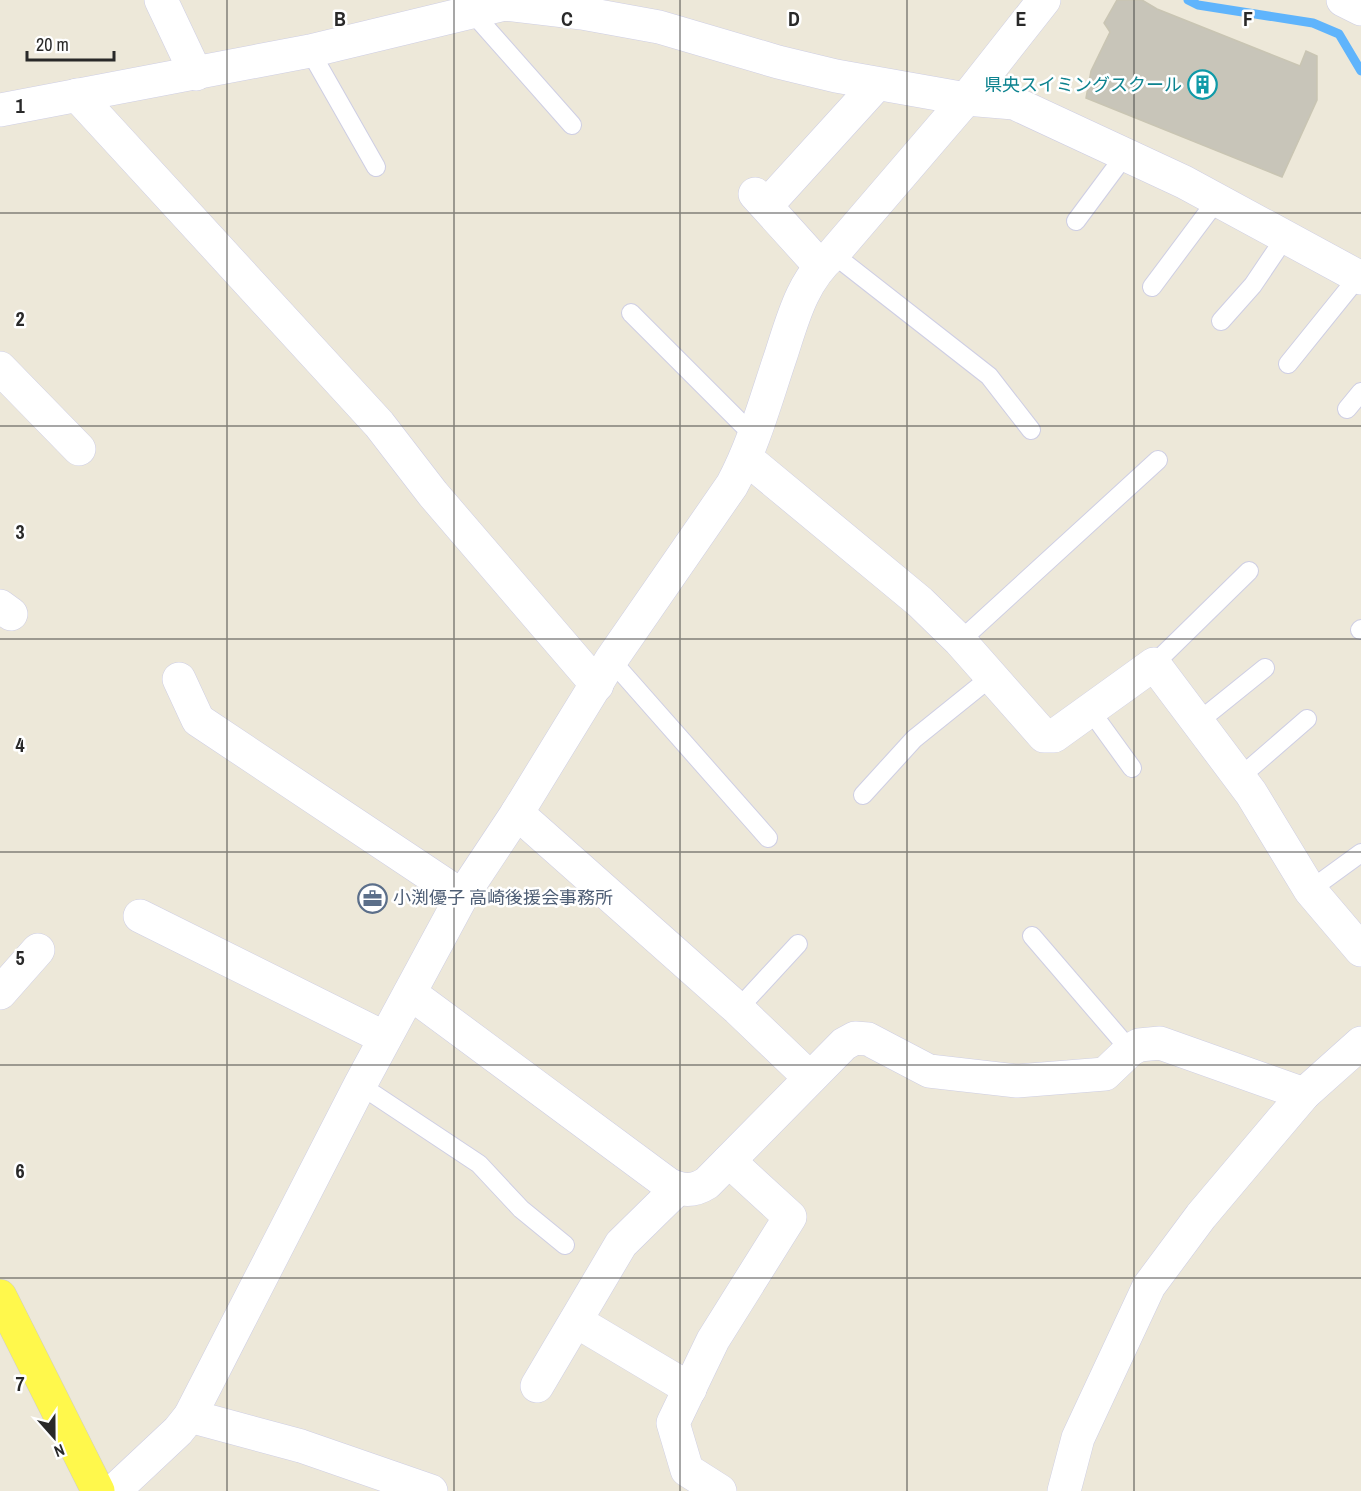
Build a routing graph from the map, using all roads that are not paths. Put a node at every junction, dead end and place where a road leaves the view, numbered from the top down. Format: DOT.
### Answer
graph roads {
  1 [pos="161,0"];
  2 [pos="1044,0"];
  3 [pos="1343,0"];
  4 [pos="517,2"];
  5 [pos="1361,9"];
  6 [pos="472,12"];
  7 [pos="310,51"];
  8 [pos="196,74"];
  9 [pos="877,84"];
  10 [pos="77,95"];
  11 [pos="966,99"];
  12 [pos="0,111"];
  13 [pos="572,125"];
  14 [pos="1125,155"];
  15 [pos="376,167"];
  16 [pos="1217,200"];
  17 [pos="1076,221"];
  18 [pos="1286,236"];
  19 [pos="826,260"];
  20 [pos="1360,277"];
  21 [pos="1152,287"];
  22 [pos="631,313"];
  23 [pos="1221,321"];
  24 [pos="1288,364"];
  25 [pos="0,368"];
  26 [pos="1361,392"];
  27 [pos="1347,409"];
  28 [pos="1031,430"];
  29 [pos="750,447"];
  30 [pos="79,449"];
  31 [pos="1158,460"];
  32 [pos="1249,571"];
  33 [pos="960,641"];
  34 [pos="1154,664"];
  35 [pos="1265,668"];
  36 [pos="604,672"];
  37 [pos="991,676"];
  38 [pos="179,679"];
  39 [pos="1090,710"];
  40 [pos="1307,719"];
  41 [pos="1197,722"];
  42 [pos="1132,768"];
  43 [pos="1239,778"];
  44 [pos="863,795"];
  45 [pos="517,813"];
  46 [pos="768,838"];
  47 [pos="1361,853"];
  48 [pos="1310,890"];
  49 [pos="462,896"];
  50 [pos="140,916"];
  51 [pos="1032,936"];
  52 [pos="798,944"];
  53 [pos="38,950"];
  54 [pos="1361,950"];
  55 [pos="0,993"];
  56 [pos="410,993"];
  57 [pos="738,1009"];
  58 [pos="385,1038"];
  59 [pos="1361,1044"];
  60 [pos="1130,1050"];
  61 [pos="810,1078"];
  62 [pos="360,1085"];
  63 [pos="1304,1094"];
  64 [pos="729,1161"];
  65 [pos="678,1189"];
  66 [pos="565,1245"];
  67 [pos="1,1299"];
  68 [pos="576,1321"];
  69 [pos="537,1386"];
  70 [pos="690,1389"];
  71 [pos="190,1416"];
  72 [pos="98,1491"];
  73 [pos="114,1491"];
  74 [pos="431,1491"];
  75 [pos="720,1491"];
  76 [pos="1064,1491"];
  1 -- 8 [label="street"];
  2 -- 11 [label="street"];
  3 -- 5 [label="street"];
  4 -- 6 [label="street"];
  4 -- 9 [label="street"];
  6 -- 7 [label="street"];
  6 -- 13 [label="lane"];
  7 -- 8 [label="street"];
  7 -- 15 [label="lane"];
  8 -- 10 [label="street"];
  9 -- 11 [label="street"];
  9 -- 19 [label="street"];
  10 -- 12 [label="street"];
  10 -- 36 [label="street"];
  11 -- 14 [label="street"];
  11 -- 19 [label="street"];
  14 -- 16 [label="street"];
  14 -- 17 [label="lane"];
  16 -- 18 [label="street"];
  16 -- 21 [label="lane"];
  18 -- 20 [label="street"];
  18 -- 23 [label="lane"];
  19 -- 28 [label="lane"];
  19 -- 29 [label="street"];
  20 -- 24 [label="lane"];
  22 -- 29 [label="lane"];
  25 -- 30 [label="street"];
  26 -- 27 [label="lane"];
  29 -- 33 [label="street"];
  29 -- 36 [label="street"];
  31 -- 33 [label="lane"];
  32 -- 34 [label="lane"];
  33 -- 37 [label="street"];
  34 -- 39 [label="street"];
  34 -- 41 [label="street"];
  35 -- 41 [label="lane"];
  36 -- 45 [label="street"];
  36 -- 46 [label="lane"];
  37 -- 39 [label="street"];
  37 -- 44 [label="lane"];
  38 -- 49 [label="street"];
  39 -- 42 [label="lane"];
  40 -- 43 [label="lane"];
  41 -- 43 [label="street"];
  43 -- 48 [label="street"];
  45 -- 49 [label="street"];
  45 -- 57 [label="street"];
  47 -- 48 [label="lane"];
  48 -- 54 [label="street"];
  49 -- 56 [label="street"];
  50 -- 58 [label="street"];
  51 -- 60 [label="lane"];
  52 -- 57 [label="lane"];
  53 -- 55 [label="street"];
  56 -- 58 [label="street"];
  56 -- 65 [label="street"];
  57 -- 61 [label="street"];
  58 -- 62 [label="street"];
  59 -- 63 [label="street"];
  60 -- 61 [label="street"];
  60 -- 63 [label="street"];
  61 -- 64 [label="street"];
  62 -- 66 [label="lane"];
  62 -- 71 [label="street"];
  63 -- 76 [label="street"];
  64 -- 65 [label="street"];
  64 -- 70 [label="street"];
  65 -- 68 [label="street"];
  67 -- 72 [label="main road"];
  68 -- 69 [label="street"];
  68 -- 70 [label="street"];
  70 -- 75 [label="street"];
  71 -- 73 [label="street"];
  71 -- 74 [label="street"];
}
